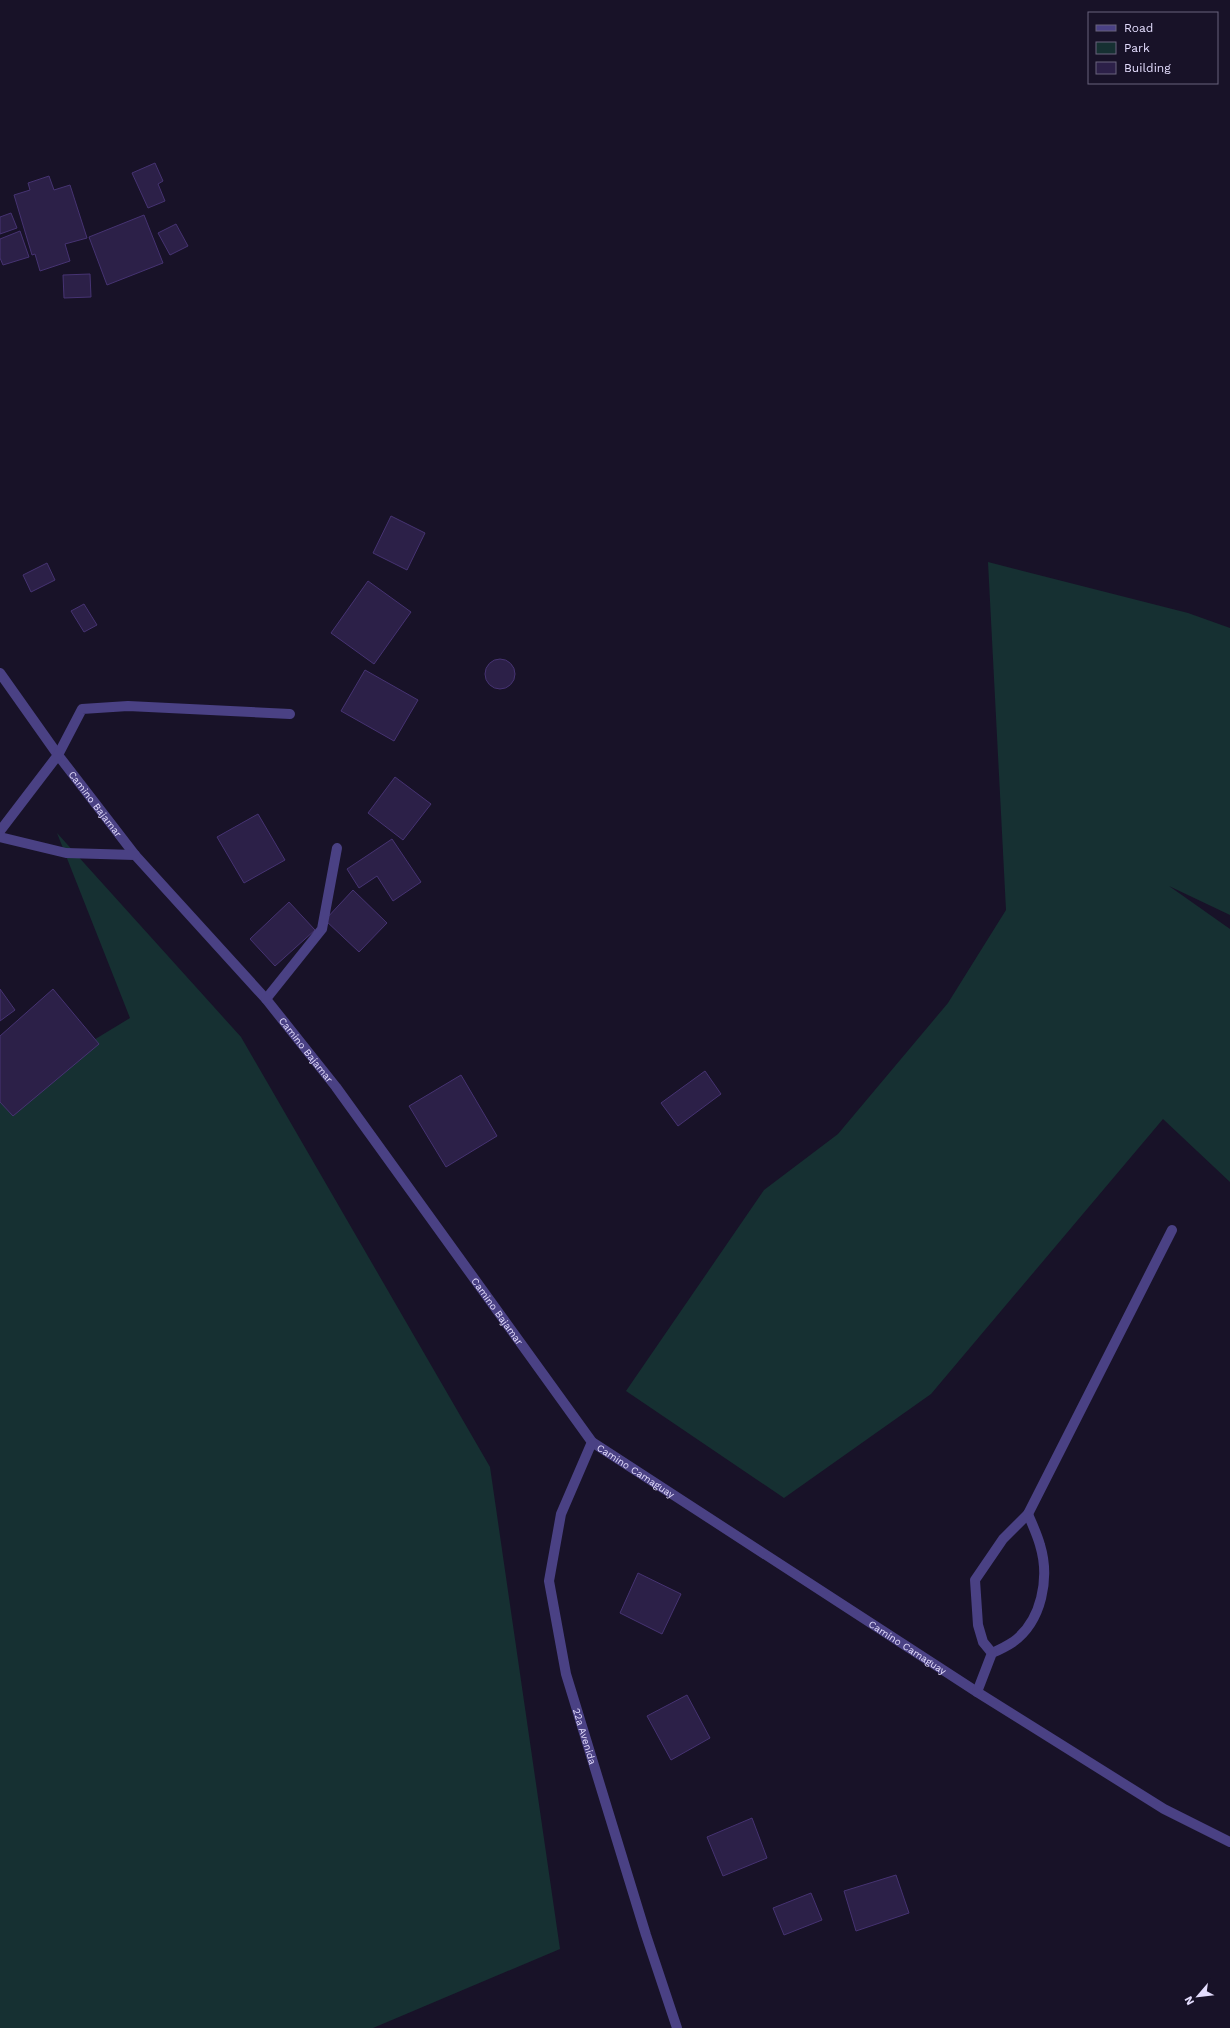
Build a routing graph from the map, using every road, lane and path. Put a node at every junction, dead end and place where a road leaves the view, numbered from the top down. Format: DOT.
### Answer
graph roads {
  1 [pos="0,673"];
  2 [pos="290,714"];
  3 [pos="58,755"];
  4 [pos="0,831"];
  5 [pos="0,837"];
  6 [pos="337,848"];
  7 [pos="135,855"];
  8 [pos="266,999"];
  9 [pos="1172,1230"];
  10 [pos="592,1442"];
  11 [pos="1028,1514"];
  12 [pos="992,1653"];
  13 [pos="977,1692"];
  14 [pos="1230,1842"];
  15 [pos="677,2028"];
  1 -- 3 [label="street, Camino Bajamar"];
  2 -- 3 [label="street"];
  3 -- 4 [label="street"];
  3 -- 7 [label="street, Camino Bajamar"];
  5 -- 7 [label="street"];
  6 -- 8 [label="street"];
  7 -- 8 [label="street, Camino Bajamar"];
  8 -- 10 [label="street, Camino Bajamar"];
  9 -- 11 [label="street"];
  10 -- 13 [label="street, Camino Camaguay"];
  10 -- 15 [label="street, 22a Avenida"];
  11 -- 12 [label="street"];
  11 -- 12 [label="street"];
  12 -- 13 [label="street"];
  13 -- 14 [label="street, Camino Camaguay"];
}
